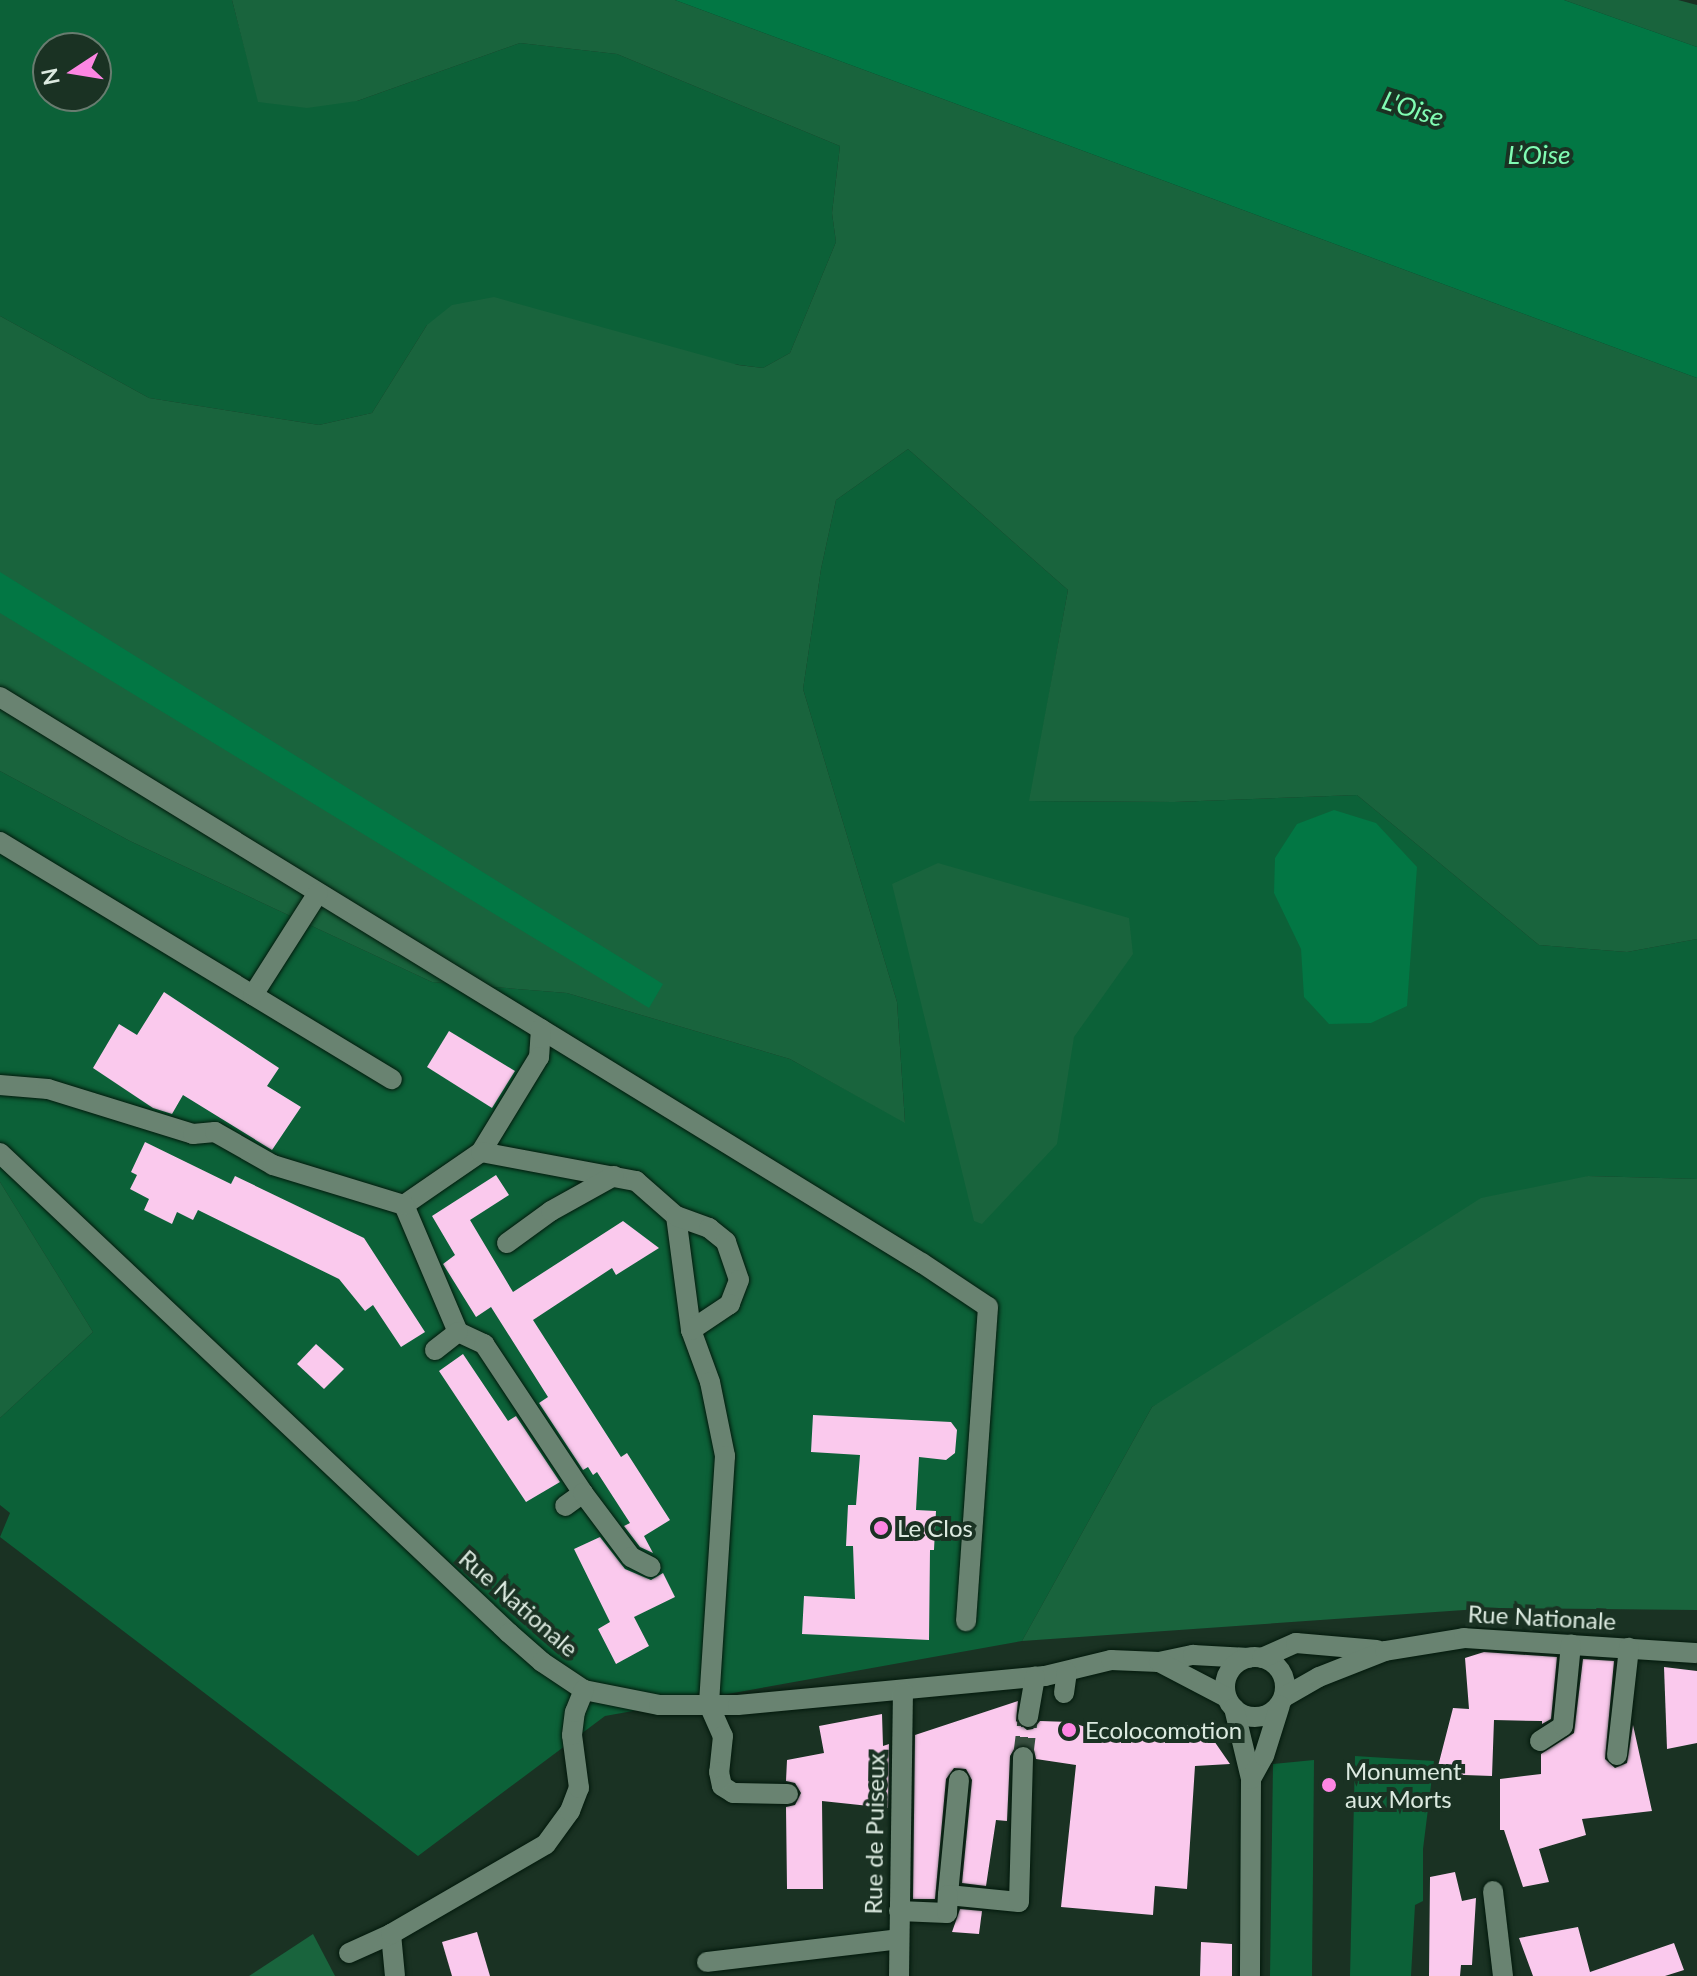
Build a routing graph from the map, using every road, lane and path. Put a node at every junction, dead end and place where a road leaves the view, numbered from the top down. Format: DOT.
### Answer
graph roads {
  1 [pos="0,697"];
  2 [pos="0,842"];
  3 [pos="318,893"];
  4 [pos="253,995"];
  5 [pos="541,1029"];
  6 [pos="392,1079"];
  7 [pos="0,1085"];
  8 [pos="481,1152"];
  9 [pos="0,1153"];
  10 [pos="614,1176"];
  11 [pos="404,1205"];
  12 [pos="676,1216"];
  13 [pos="507,1243"];
  14 [pos="691,1330"];
  15 [pos="458,1332"];
  16 [pos="435,1350"];
  17 [pos="583,1493"];
  18 [pos="565,1506"];
  19 [pos="651,1567"];
  20 [pos="966,1621"];
  21 [pos="1571,1644"];
  22 [pos="1629,1648"];
  23 [pos="1385,1651"];
  24 [pos="1697,1653"];
  25 [pos="1255,1658"];
  26 [pos="1159,1662"];
  27 [pos="1067,1672"];
  28 [pos="1035,1677"];
  29 [pos="584,1690"];
  30 [pos="903,1692"];
  31 [pos="1064,1693"];
  32 [pos="1282,1701"];
  33 [pos="1230,1702"];
  34 [pos="709,1705"];
  35 [pos="1028,1717"];
  36 [pos="1540,1741"];
  37 [pos="1617,1755"];
  38 [pos="1023,1757"];
  39 [pos="1251,1779"];
  40 [pos="959,1780"];
  41 [pos="788,1794"];
  42 [pos="1493,1891"];
  43 [pos="948,1895"];
  44 [pos="899,1911"];
  45 [pos="391,1934"];
  46 [pos="899,1939"];
  47 [pos="349,1953"];
  48 [pos="707,1962"];
  49 [pos="395,1976"];
  50 [pos="899,1976"];
  51 [pos="1250,1976"];
  52 [pos="1503,1976"];
  1 -- 3 [label="street"];
  2 -- 4 [label="street"];
  3 -- 4 [label="street"];
  3 -- 5 [label="street"];
  4 -- 6 [label="street"];
  5 -- 8 [label="street"];
  5 -- 20 [label="street"];
  7 -- 11 [label="street"];
  8 -- 10 [label="street"];
  8 -- 11 [label="street"];
  9 -- 29 [label="street, Rue Nationale"];
  10 -- 12 [label="street"];
  10 -- 13 [label="street"];
  11 -- 15 [label="street"];
  12 -- 14 [label="street"];
  12 -- 14 [label="street"];
  14 -- 34 [label="street"];
  15 -- 16 [label="street"];
  15 -- 17 [label="street"];
  17 -- 18 [label="street"];
  17 -- 19 [label="street"];
  21 -- 22 [label="street, Rue Nationale"];
  21 -- 23 [label="street, Rue Nationale"];
  21 -- 36 [label="street"];
  22 -- 24 [label="street, Rue Nationale"];
  22 -- 37 [label="street"];
  23 -- 25 [label="street, Rue Nationale"];
  23 -- 32 [label="street, Rue Nationale"];
  25 -- 26 [label="street, Rue Nationale"];
  25 -- 32 [label="street"];
  25 -- 33 [label="street"];
  26 -- 27 [label="street, Rue Nationale"];
  26 -- 33 [label="street, Rue Nationale"];
  27 -- 28 [label="street, Rue Nationale"];
  27 -- 31 [label="street"];
  28 -- 30 [label="street, Rue Nationale"];
  28 -- 35 [label="street"];
  29 -- 34 [label="street, Rue Nationale"];
  29 -- 45 [label="street"];
  30 -- 34 [label="street, Rue Nationale"];
  30 -- 44 [label="street, Rue de Puiseux"];
  32 -- 33 [label="street"];
  32 -- 39 [label="street"];
  33 -- 39 [label="street"];
  34 -- 41 [label="street"];
  38 -- 43 [label="street"];
  39 -- 51 [label="street"];
  40 -- 43 [label="street"];
  42 -- 52 [label="street"];
  43 -- 44 [label="street"];
  44 -- 46 [label="street, Rue de Puiseux"];
  45 -- 47 [label="street"];
  45 -- 49 [label="street"];
  46 -- 48 [label="street"];
  46 -- 50 [label="street, Rue de Puiseux"];
}
